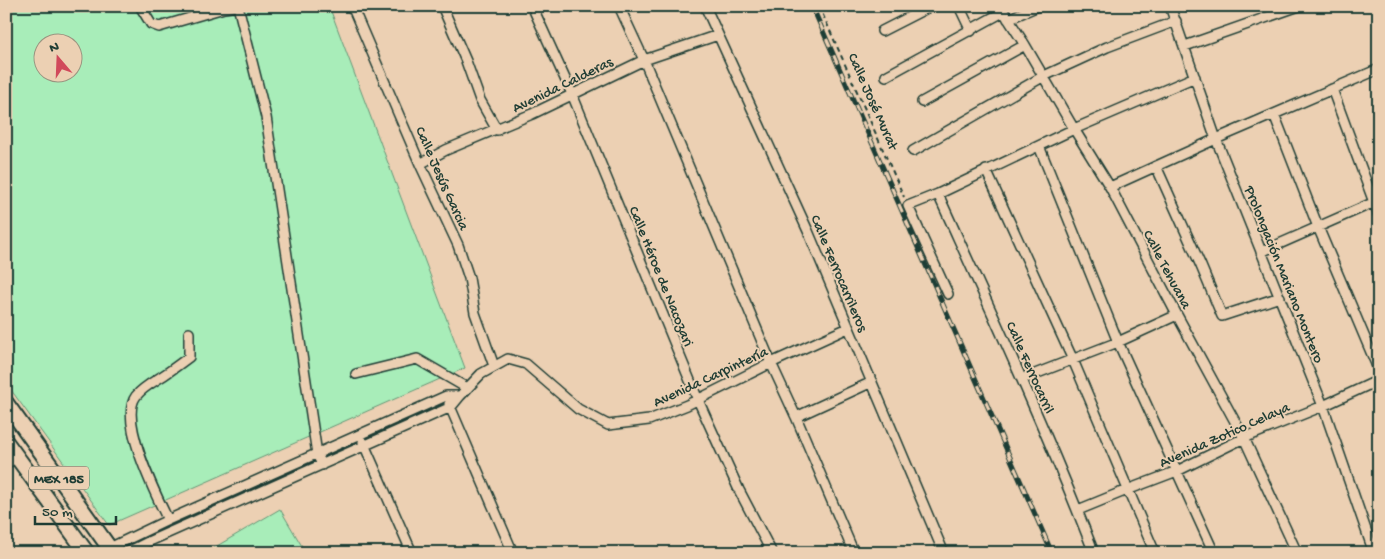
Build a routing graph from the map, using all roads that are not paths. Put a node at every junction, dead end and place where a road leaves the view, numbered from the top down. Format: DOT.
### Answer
graph roads {
  1 [pos="140,6"];
  2 [pos="238,6"];
  3 [pos="352,6"];
  4 [pos="442,6"];
  5 [pos="532,6"];
  6 [pos="619,6"];
  7 [pos="705,6"];
  8 [pos="931,6"];
  9 [pos="958,6"];
  10 [pos="1038,6"];
  11 [pos="1170,6"];
  12 [pos="1299,6"];
  13 [pos="1004,12"];
  14 [pos="1176,21"];
  15 [pos="882,31"];
  16 [pos="971,31"];
  17 [pos="718,35"];
  18 [pos="1025,45"];
  19 [pos="1185,46"];
  20 [pos="644,60"];
  21 [pos="1379,69"];
  22 [pos="886,76"];
  23 [pos="1044,76"];
  24 [pos="1195,77"];
  25 [pos="1332,89"];
  26 [pos="572,94"];
  27 [pos="922,102"];
  28 [pos="1274,114"];
  29 [pos="1074,129"];
  30 [pos="497,130"];
  31 [pos="1216,139"];
  32 [pos="1039,146"];
  33 [pos="914,151"];
  34 [pos="420,164"];
  35 [pos="1156,166"];
  36 [pos="986,170"];
  37 [pos="1110,187"];
  38 [pos="938,194"];
  39 [pos="1376,202"];
  40 [pos="1379,216"];
  41 [pos="1318,227"];
  42 [pos="1261,252"];
  43 [pos="948,294"];
  44 [pos="1280,297"];
  45 [pos="1177,315"];
  46 [pos="848,328"];
  47 [pos="189,333"];
  48 [pos="1118,342"];
  49 [pos="1073,360"];
  50 [pos="770,362"];
  51 [pos="494,366"];
  52 [pos="1379,372"];
  53 [pos="356,374"];
  54 [pos="1022,378"];
  55 [pos="1379,380"];
  56 [pos="872,382"];
  57 [pos="467,388"];
  58 [pos="446,396"];
  59 [pos="460,396"];
  60 [pos="698,400"];
  61 [pos="6,403"];
  62 [pos="1323,406"];
  63 [pos="451,408"];
  64 [pos="796,417"];
  65 [pos="360,435"];
  66 [pos="1244,438"];
  67 [pos="6,442"];
  68 [pos="364,446"];
  69 [pos="318,454"];
  70 [pos="11,460"];
  71 [pos="322,464"];
  72 [pos="1177,471"];
  73 [pos="1128,490"];
  74 [pos="1078,510"];
  75 [pos="168,520"];
  76 [pos="145,531"];
  77 [pos="150,540"];
  78 [pos="107,551"];
  79 [pos="87,553"];
  80 [pos="126,553"];
  81 [pos="412,553"];
  82 [pos="513,553"];
  83 [pos="772,553"];
  84 [pos="854,553"];
  85 [pos="942,553"];
  86 [pos="1094,553"];
  87 [pos="1155,553"];
  88 [pos="1214,553"];
  89 [pos="1297,553"];
  90 [pos="1374,553"];
  1 -- 2 [label="street"];
  2 -- 69 [label="street"];
  3 -- 34 [label="street, Calle Jesús Garcia"];
  4 -- 30 [label="street"];
  5 -- 26 [label="street, Calle Héroe de Nacozari"];
  6 -- 20 [label="street"];
  7 -- 17 [label="street, Calle Ferrocarrileros"];
  8 -- 15 [label="street"];
  9 -- 16 [label="street"];
  10 -- 13 [label="street"];
  11 -- 14 [label="street, Prolongación Mariano Montero"];
  12 -- 19 [label="street"];
  13 -- 16 [label="street"];
  13 -- 18 [label="street, Calle Tehuana"];
  14 -- 19 [label="street, Prolongación Mariano Montero"];
  14 -- 23 [label="street"];
  16 -- 22 [label="street"];
  17 -- 20 [label="street, Avenida Calderas"];
  17 -- 46 [label="street, Calle Ferrocarrileros"];
  18 -- 23 [label="street, Calle Tehuana"];
  18 -- 27 [label="street"];
  19 -- 24 [label="street, Prolongación Mariano Montero"];
  20 -- 26 [label="street, Avenida Calderas"];
  20 -- 50 [label="street"];
  21 -- 25 [label="street"];
  23 -- 29 [label="street, Calle Tehuana"];
  23 -- 33 [label="street"];
  24 -- 29 [label="street"];
  24 -- 31 [label="street, Prolongación Mariano Montero"];
  25 -- 28 [label="street"];
  25 -- 39 [label="street"];
  26 -- 30 [label="street, Avenida Calderas"];
  26 -- 60 [label="street, Calle Héroe de Nacozari"];
  28 -- 31 [label="street"];
  28 -- 41 [label="street"];
  29 -- 32 [label="street"];
  29 -- 37 [label="street, Calle Tehuana"];
  30 -- 34 [label="street, Avenida Calderas"];
  31 -- 35 [label="street"];
  31 -- 42 [label="street, Prolongación Mariano Montero"];
  32 -- 36 [label="street"];
  32 -- 48 [label="street"];
  34 -- 51 [label="street, Calle Jesús Garcia"];
  35 -- 37 [label="street"];
  35 -- 44 [label="street"];
  36 -- 38 [label="street"];
  36 -- 49 [label="street"];
  37 -- 45 [label="street, Calle Tehuana"];
  38 -- 43 [label="street"];
  38 -- 54 [label="street, Calle Ferrocarril"];
  39 -- 40 [label="street"];
  39 -- 41 [label="street"];
  41 -- 42 [label="street"];
  41 -- 52 [label="street"];
  42 -- 44 [label="street, Prolongación Mariano Montero"];
  44 -- 62 [label="street, Prolongación Mariano Montero"];
  45 -- 48 [label="street"];
  45 -- 66 [label="street, Calle Tehuana"];
  46 -- 50 [label="street, Avenida Carpintería"];
  46 -- 56 [label="street, Calle Ferrocarrileros"];
  47 -- 75 [label="street"];
  48 -- 49 [label="street"];
  48 -- 72 [label="street"];
  49 -- 54 [label="street"];
  49 -- 73 [label="street"];
  50 -- 60 [label="street, Avenida Carpintería"];
  50 -- 64 [label="street"];
  51 -- 57 [label="street"];
  51 -- 60 [label="street, Avenida Carpintería"];
  53 -- 57 [label="street"];
  54 -- 74 [label="street, Calle Ferrocarril"];
  55 -- 62 [label="street, Avenida Zotico Celaya"];
  56 -- 64 [label="street"];
  56 -- 85 [label="street, Calle Ferrocarrileros"];
  57 -- 59 [label="street"];
  58 -- 59 [label="street"];
  58 -- 63 [label="street"];
  58 -- 65 [label="street"];
  59 -- 63 [label="street"];
  60 -- 83 [label="street, Calle Héroe de Nacozari"];
  61 -- 78 [label="main road, MEX 185"];
  62 -- 66 [label="street, Avenida Zotico Celaya"];
  62 -- 90 [label="street, Prolongación Mariano Montero"];
  63 -- 68 [label="street"];
  63 -- 82 [label="street"];
  64 -- 84 [label="street"];
  65 -- 68 [label="street"];
  65 -- 69 [label="street"];
  66 -- 72 [label="street, Avenida Zotico Celaya"];
  66 -- 89 [label="street, Calle Tehuana"];
  67 -- 70 [label="main road, MEX 185"];
  68 -- 71 [label="street"];
  68 -- 81 [label="street"];
  69 -- 71 [label="street"];
  69 -- 75 [label="street"];
  70 -- 79 [label="main road, MEX 185"];
  71 -- 77 [label="street"];
  72 -- 73 [label="street, Avenida Zotico Celaya"];
  72 -- 88 [label="street"];
  73 -- 74 [label="street, Avenida Zotico Celaya"];
  73 -- 87 [label="street"];
  74 -- 86 [label="street, Calle Ferrocarril"];
  75 -- 76 [label="street"];
  76 -- 77 [label="street"];
  76 -- 78 [label="street"];
  77 -- 80 [label="street"];
}
